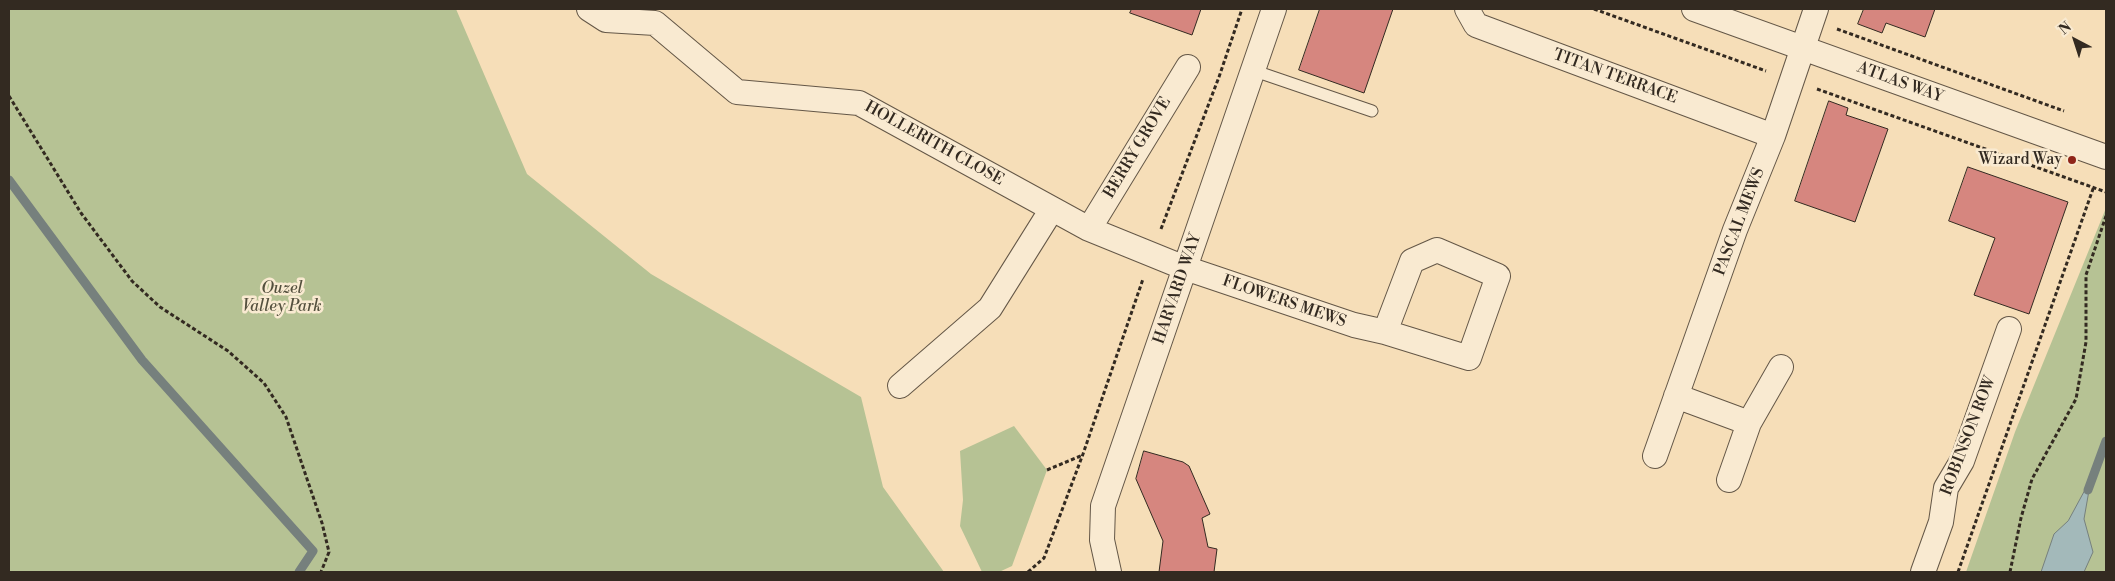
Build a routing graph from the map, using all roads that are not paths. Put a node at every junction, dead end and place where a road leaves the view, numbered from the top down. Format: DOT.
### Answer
graph roads {
  1 [pos="589,9"];
  2 [pos="1274,9"];
  3 [pos="1467,9"];
  4 [pos="1694,9"];
  5 [pos="1816,9"];
  6 [pos="653,16"];
  7 [pos="1803,48"];
  8 [pos="1188,67"];
  9 [pos="1252,70"];
  10 [pos="1372,111"];
  11 [pos="1773,136"];
  12 [pos="2106,157"];
  13 [pos="1052,209"];
  14 [pos="1089,229"];
  15 [pos="1185,268"];
  16 [pos="2009,329"];
  17 [pos="1385,332"];
  18 [pos="1781,367"];
  19 [pos="900,386"];
  20 [pos="1676,396"];
  21 [pos="1749,423"];
  22 [pos="1655,456"];
  23 [pos="1729,480"];
  24 [pos="1109,572"];
  25 [pos="1923,572"];
  1 -- 6 [label="street, HOLLERITH CLOSE"];
  2 -- 9 [label="street, HARVARD WAY"];
  3 -- 11 [label="street, TITAN TERRACE"];
  4 -- 7 [label="street, ATLAS WAY"];
  5 -- 7 [label="street"];
  6 -- 13 [label="street, HOLLERITH CLOSE"];
  7 -- 11 [label="street, PASCAL MEWS"];
  7 -- 12 [label="street, ATLAS WAY"];
  8 -- 14 [label="street, BERRY GROVE"];
  9 -- 10 [label="lane"];
  9 -- 15 [label="street, HARVARD WAY"];
  11 -- 20 [label="street, PASCAL MEWS"];
  13 -- 14 [label="street"];
  13 -- 19 [label="street"];
  14 -- 15 [label="street"];
  15 -- 17 [label="street, FLOWERS MEWS"];
  15 -- 24 [label="street, HARVARD WAY"];
  16 -- 25 [label="street, ROBINSON ROW"];
  17 -- 17 [label="street, FLOWERS MEWS"];
  18 -- 21 [label="street"];
  20 -- 21 [label="street"];
  20 -- 22 [label="street, PASCAL MEWS"];
  21 -- 23 [label="street"];
}
